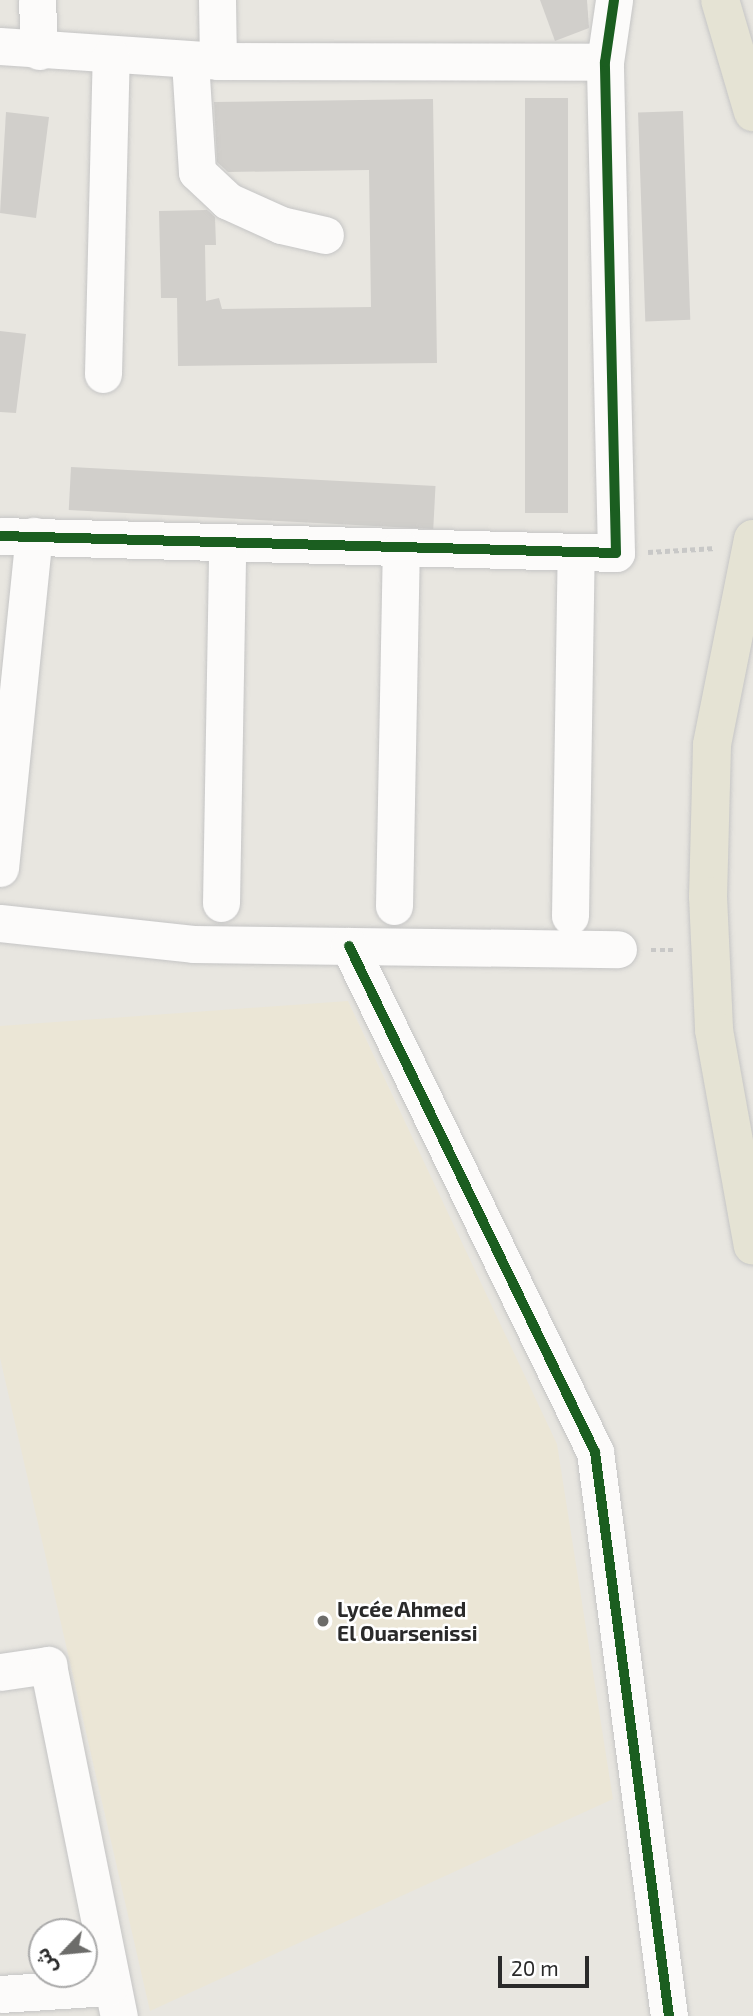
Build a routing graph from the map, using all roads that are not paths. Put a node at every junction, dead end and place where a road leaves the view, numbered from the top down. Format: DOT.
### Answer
graph roads {
  1 [pos="37,0"];
  2 [pos="217,0"];
  3 [pos="614,0"];
  4 [pos="720,0"];
  5 [pos="0,47"];
  6 [pos="39,51"];
  7 [pos="111,56"];
  8 [pos="204,61"];
  9 [pos="605,62"];
  10 [pos="753,112"];
  11 [pos="325,235"];
  12 [pos="103,374"];
  13 [pos="17,536"];
  14 [pos="752,542"];
  15 [pos="228,546"];
  16 [pos="401,549"];
  17 [pos="576,553"];
  18 [pos="0,868"];
  19 [pos="222,903"];
  20 [pos="394,906"];
  21 [pos="570,916"];
  22 [pos="0,923"];
  23 [pos="349,946"];
  24 [pos="618,948"];
  25 [pos="753,1246"];
  26 [pos="0,1672"];
  27 [pos="0,1994"];
  28 [pos="114,2001"];
  29 [pos="669,2016"];
  1 -- 6 [label="street"];
  2 -- 8 [label="street"];
  3 -- 9 [label="street"];
  4 -- 10 [label="main road"];
  5 -- 6 [label="street"];
  6 -- 7 [label="street"];
  7 -- 8 [label="street"];
  7 -- 12 [label="street"];
  8 -- 9 [label="street"];
  8 -- 11 [label="street"];
  9 -- 17 [label="street"];
  13 -- 15 [label="street"];
  13 -- 18 [label="street"];
  14 -- 25 [label="main road"];
  15 -- 16 [label="street"];
  15 -- 19 [label="street"];
  16 -- 17 [label="street"];
  16 -- 20 [label="street"];
  17 -- 21 [label="street"];
  22 -- 23 [label="street"];
  23 -- 24 [label="street"];
  23 -- 29 [label="street"];
  26 -- 28 [label="street"];
  27 -- 28 [label="street"];
}
